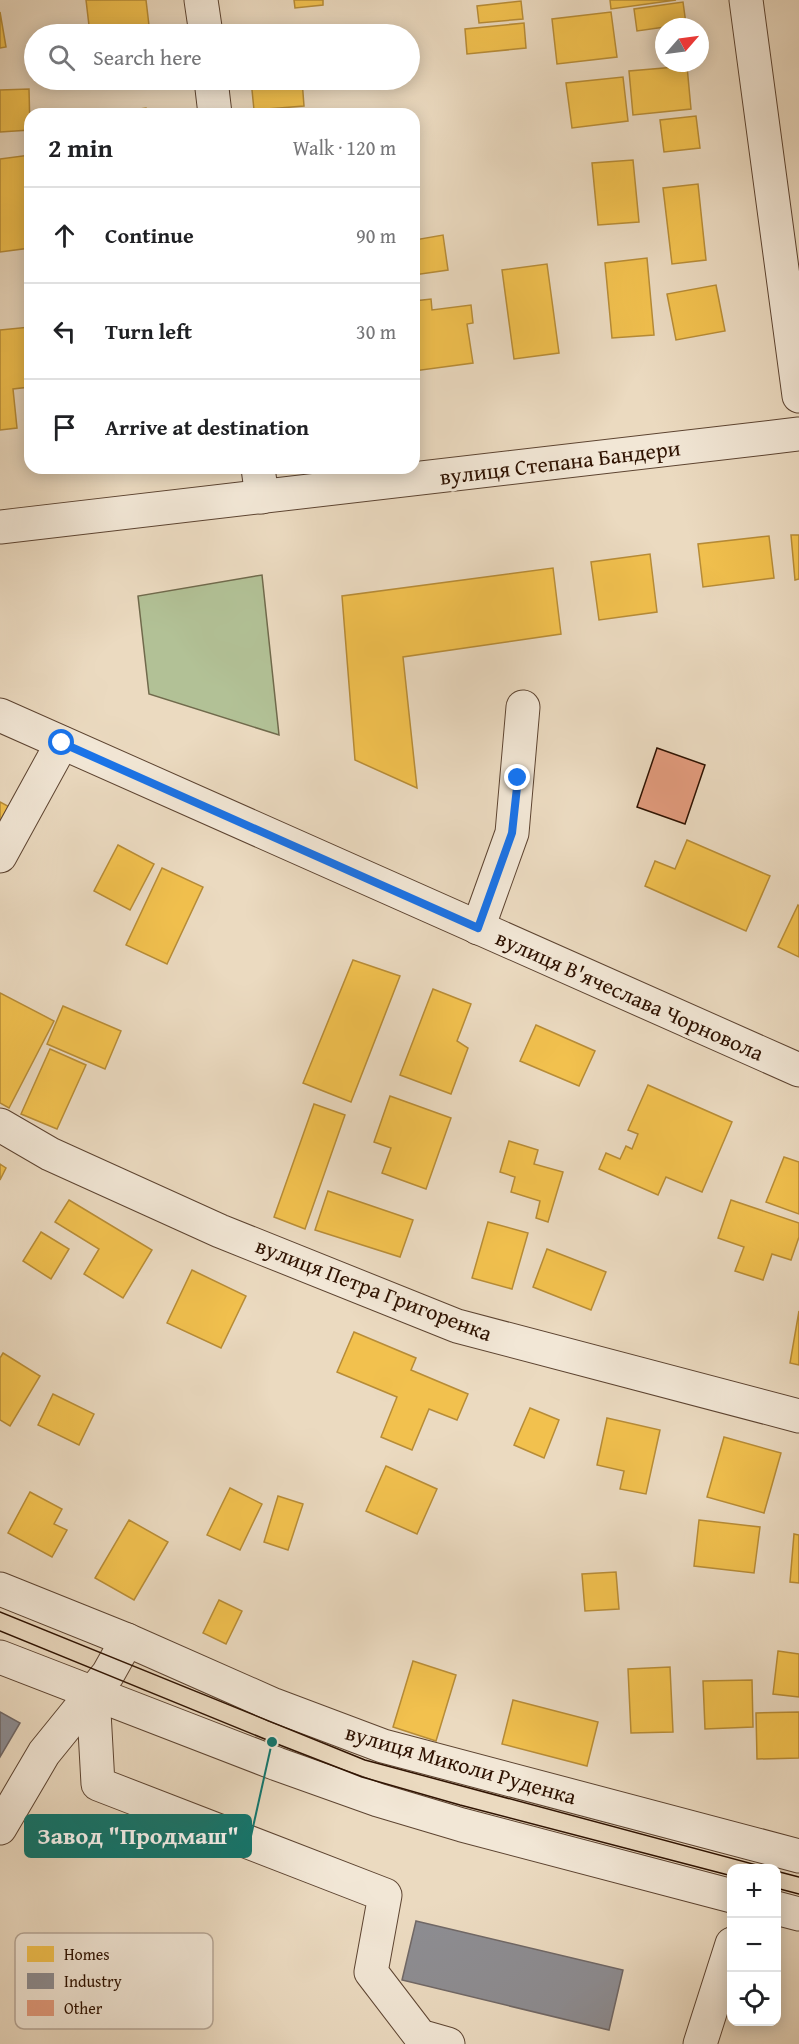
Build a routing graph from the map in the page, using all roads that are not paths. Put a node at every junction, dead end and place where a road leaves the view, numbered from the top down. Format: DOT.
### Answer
graph roads {
  1 [pos="201,0"];
  2 [pos="746,0"];
  3 [pos="205,24"];
  4 [pos="212,90"];
  5 [pos="214,108"];
  6 [pos="799,396"];
  7 [pos="799,434"];
  8 [pos="420,468"];
  9 [pos="359,474"];
  10 [pos="260,483"];
  11 [pos="0,527"];
  12 [pos="523,707"];
  13 [pos="0,715"];
  14 [pos="62,743"];
  15 [pos="0,856"];
  16 [pos="478,928"];
  17 [pos="799,1070"];
  18 [pos="0,1125"];
  19 [pos="799,1416"];
  20 [pos="0,1589"];
  21 [pos="127,1640"];
  22 [pos="0,1657"];
  23 [pos="93,1694"];
  24 [pos="0,1828"];
  25 [pos="799,1856"];
  26 [pos="758,1857"];
  27 [pos="727,1895"];
  28 [pos="781,1909"];
  29 [pos="799,1914"];
  30 [pos="727,1960"];
  31 [pos="448,2044"];
  32 [pos="700,2044"];
  1 -- 3 [label="street"];
  2 -- 6 [label="street"];
  4 -- 5 [label="street"];
  7 -- 8 [label="street, вулиця Степана Бандери"];
  9 -- 10 [label="street, вулиця Степана Бандери"];
  10 -- 11 [label="street, вулиця Степана Бандери"];
  12 -- 16 [label="street"];
  13 -- 14 [label="street, вулиця В'ячеслава Чорновола"];
  14 -- 15 [label="street"];
  14 -- 16 [label="street, вулиця В'ячеслава Чорновола"];
  16 -- 17 [label="street, вулиця В'ячеслава Чорновола"];
  18 -- 19 [label="street, вулиця Петра Григоренка"];
  20 -- 21 [label="street, вулиця Миколи Руденка"];
  21 -- 23 [label="street"];
  21 -- 26 [label="street, вулиця Миколи Руденка"];
  22 -- 23 [label="street"];
  23 -- 24 [label="street"];
  23 -- 27 [label="street"];
  23 -- 31 [label="street"];
  25 -- 26 [label="street, вулиця Миколи Руденка"];
  28 -- 29 [label="street"];
  30 -- 32 [label="street"];
}
